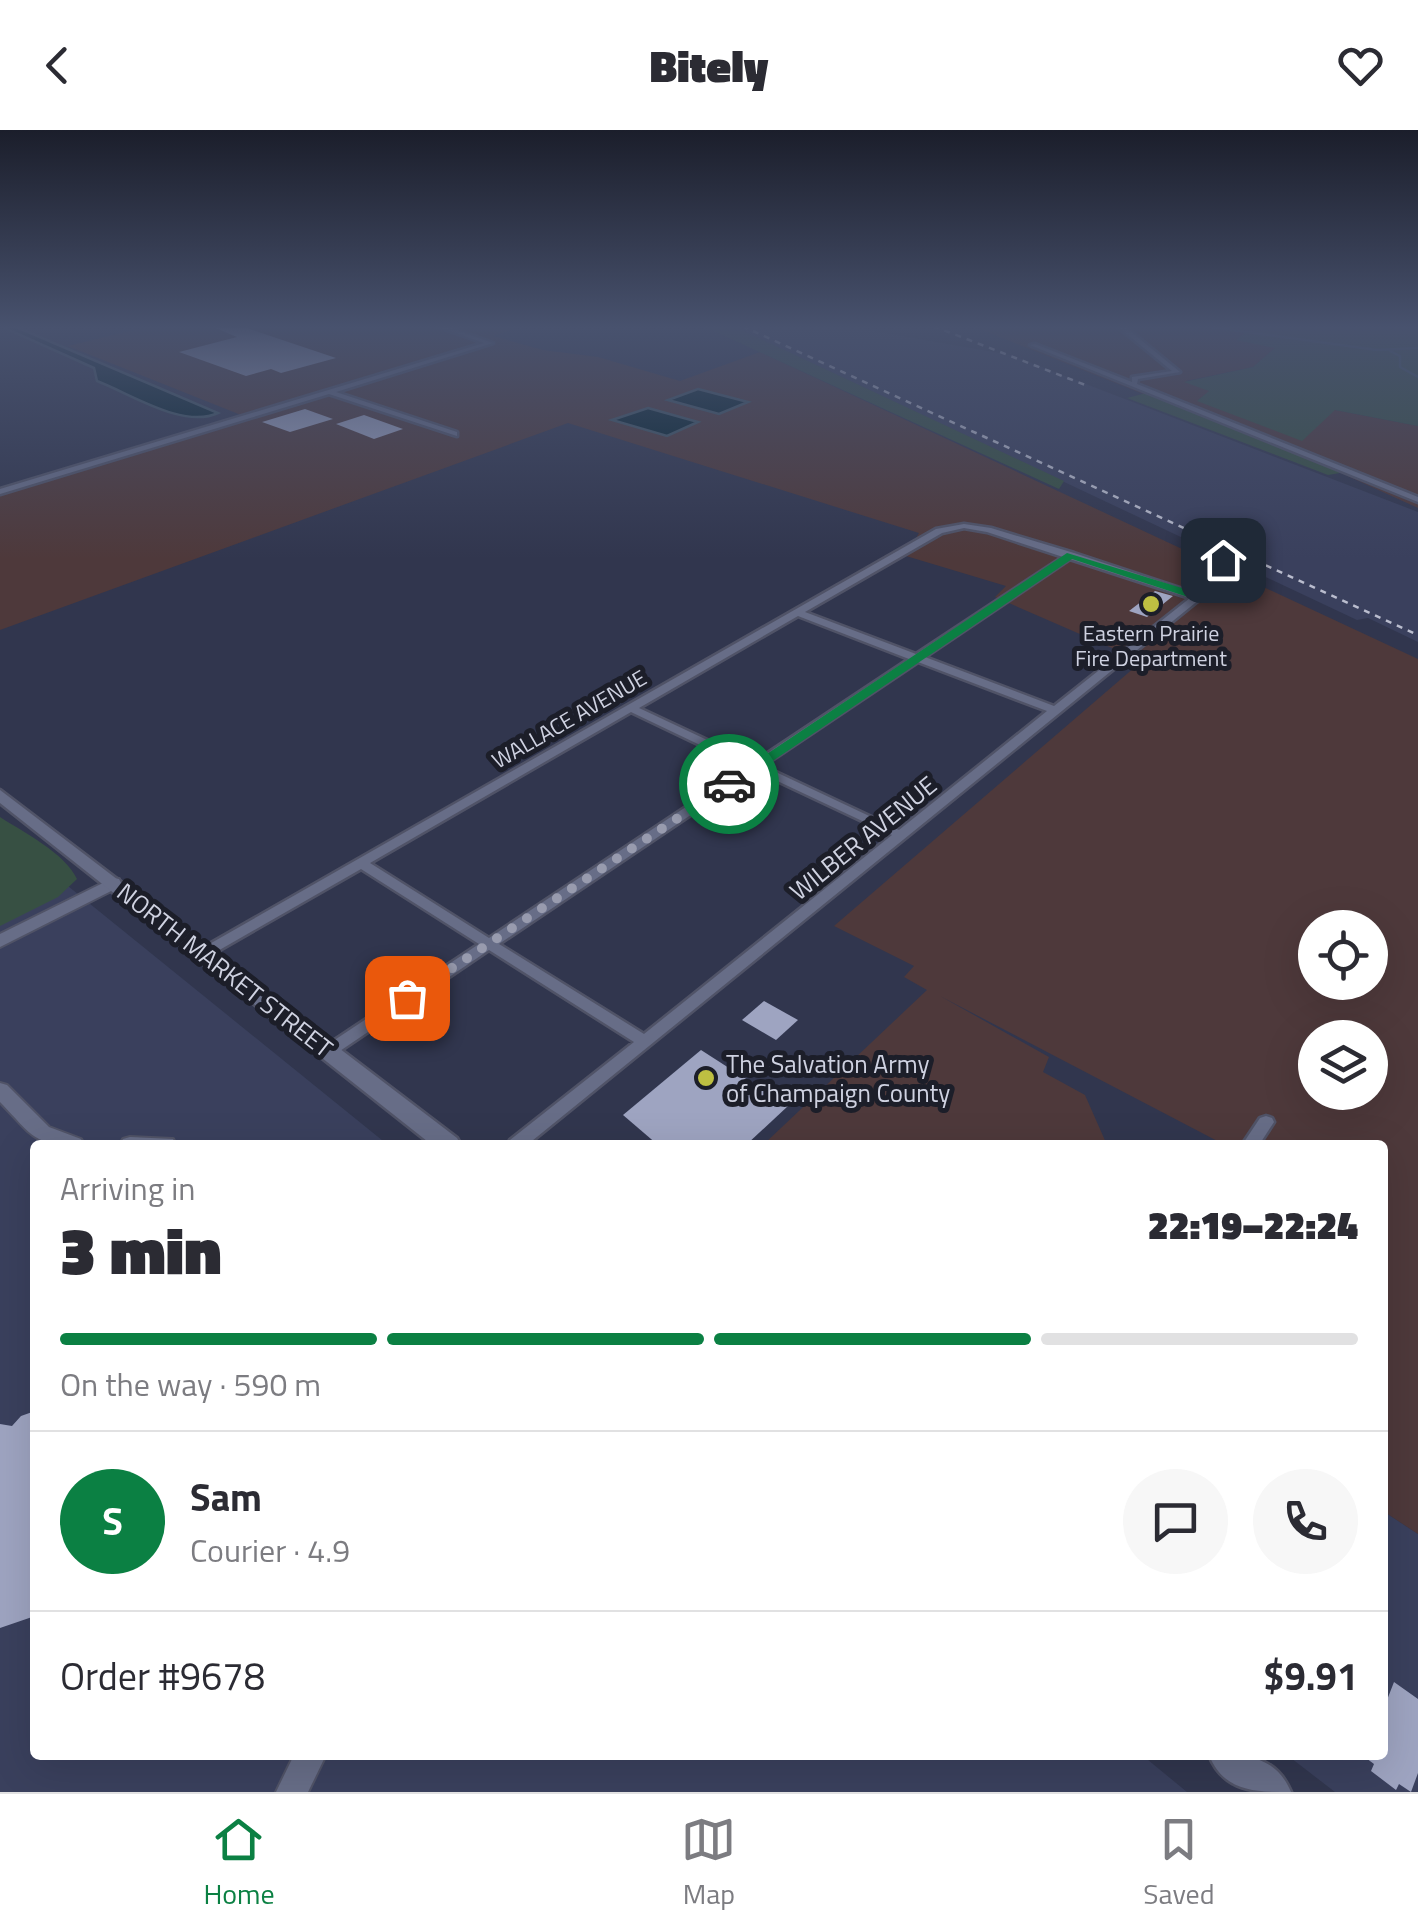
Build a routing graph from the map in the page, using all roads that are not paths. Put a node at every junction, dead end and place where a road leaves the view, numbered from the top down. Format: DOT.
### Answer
graph roads {
  1 [pos="296,404"];
  2 [pos="363,404"];
  3 [pos="1182,404"];
  4 [pos="454,434"];
  5 [pos="0,492"];
  6 [pos="1418,500"];
  7 [pos="1071,555"];
  8 [pos="1223,560"];
  9 [pos="1197,596"];
  10 [pos="796,612"];
  11 [pos="917,659"];
  12 [pos="630,708"];
  13 [pos="1056,711"];
  14 [pos="754,767"];
  15 [pos="0,795"];
  16 [pos="902,835"];
  17 [pos="358,862"];
  18 [pos="108,879"];
  19 [pos="0,928"];
  20 [pos="0,941"];
  21 [pos="487,944"];
  22 [pos="204,953"];
  23 [pos="645,1042"];
  24 [pos="329,1051"];
  25 [pos="0,1090"];
  26 [pos="1266,1122"];
  27 [pos="61,1140"];
  28 [pos="443,1140"];
  29 [pos="522,1140"];
  30 [pos="1253,1140"];
  31 [pos="309,1760"];
  32 [pos="1232,1760"];
  33 [pos="291,1792"];
  34 [pos="1272,1792"];
  1 -- 5 [label="street"];
  2 -- 4 [label="street"];
  3 -- 6 [label="street"];
  7 -- 9 [label="street"];
  7 -- 10 [label="street, WALLACE AVENUE"];
  7 -- 11 [label="street"];
  8 -- 9 [label="street, WILBER AVENUE"];
  9 -- 13 [label="street, WILBER AVENUE"];
  10 -- 11 [label="street"];
  10 -- 12 [label="street, WALLACE AVENUE"];
  11 -- 13 [label="street"];
  11 -- 14 [label="street"];
  12 -- 14 [label="street"];
  12 -- 17 [label="street, WALLACE AVENUE"];
  13 -- 16 [label="street, WILBER AVENUE"];
  14 -- 16 [label="street"];
  14 -- 21 [label="street"];
  15 -- 18 [label="main road, NORTH MARKET STREET"];
  16 -- 23 [label="street, WILBER AVENUE"];
  17 -- 21 [label="street"];
  17 -- 22 [label="street, WALLACE AVENUE"];
  18 -- 19 [label="street"];
  18 -- 20 [label="street"];
  18 -- 22 [label="main road, NORTH MARKET STREET"];
  21 -- 23 [label="street"];
  21 -- 24 [label="street"];
  22 -- 24 [label="main road, NORTH MARKET STREET"];
  23 -- 29 [label="street, WILBER AVENUE"];
  24 -- 28 [label="main road, NORTH MARKET STREET"];
  25 -- 27 [label="street"];
  26 -- 30 [label="street"];
  31 -- 33 [label="street"];
  32 -- 34 [label="main road"];
}
